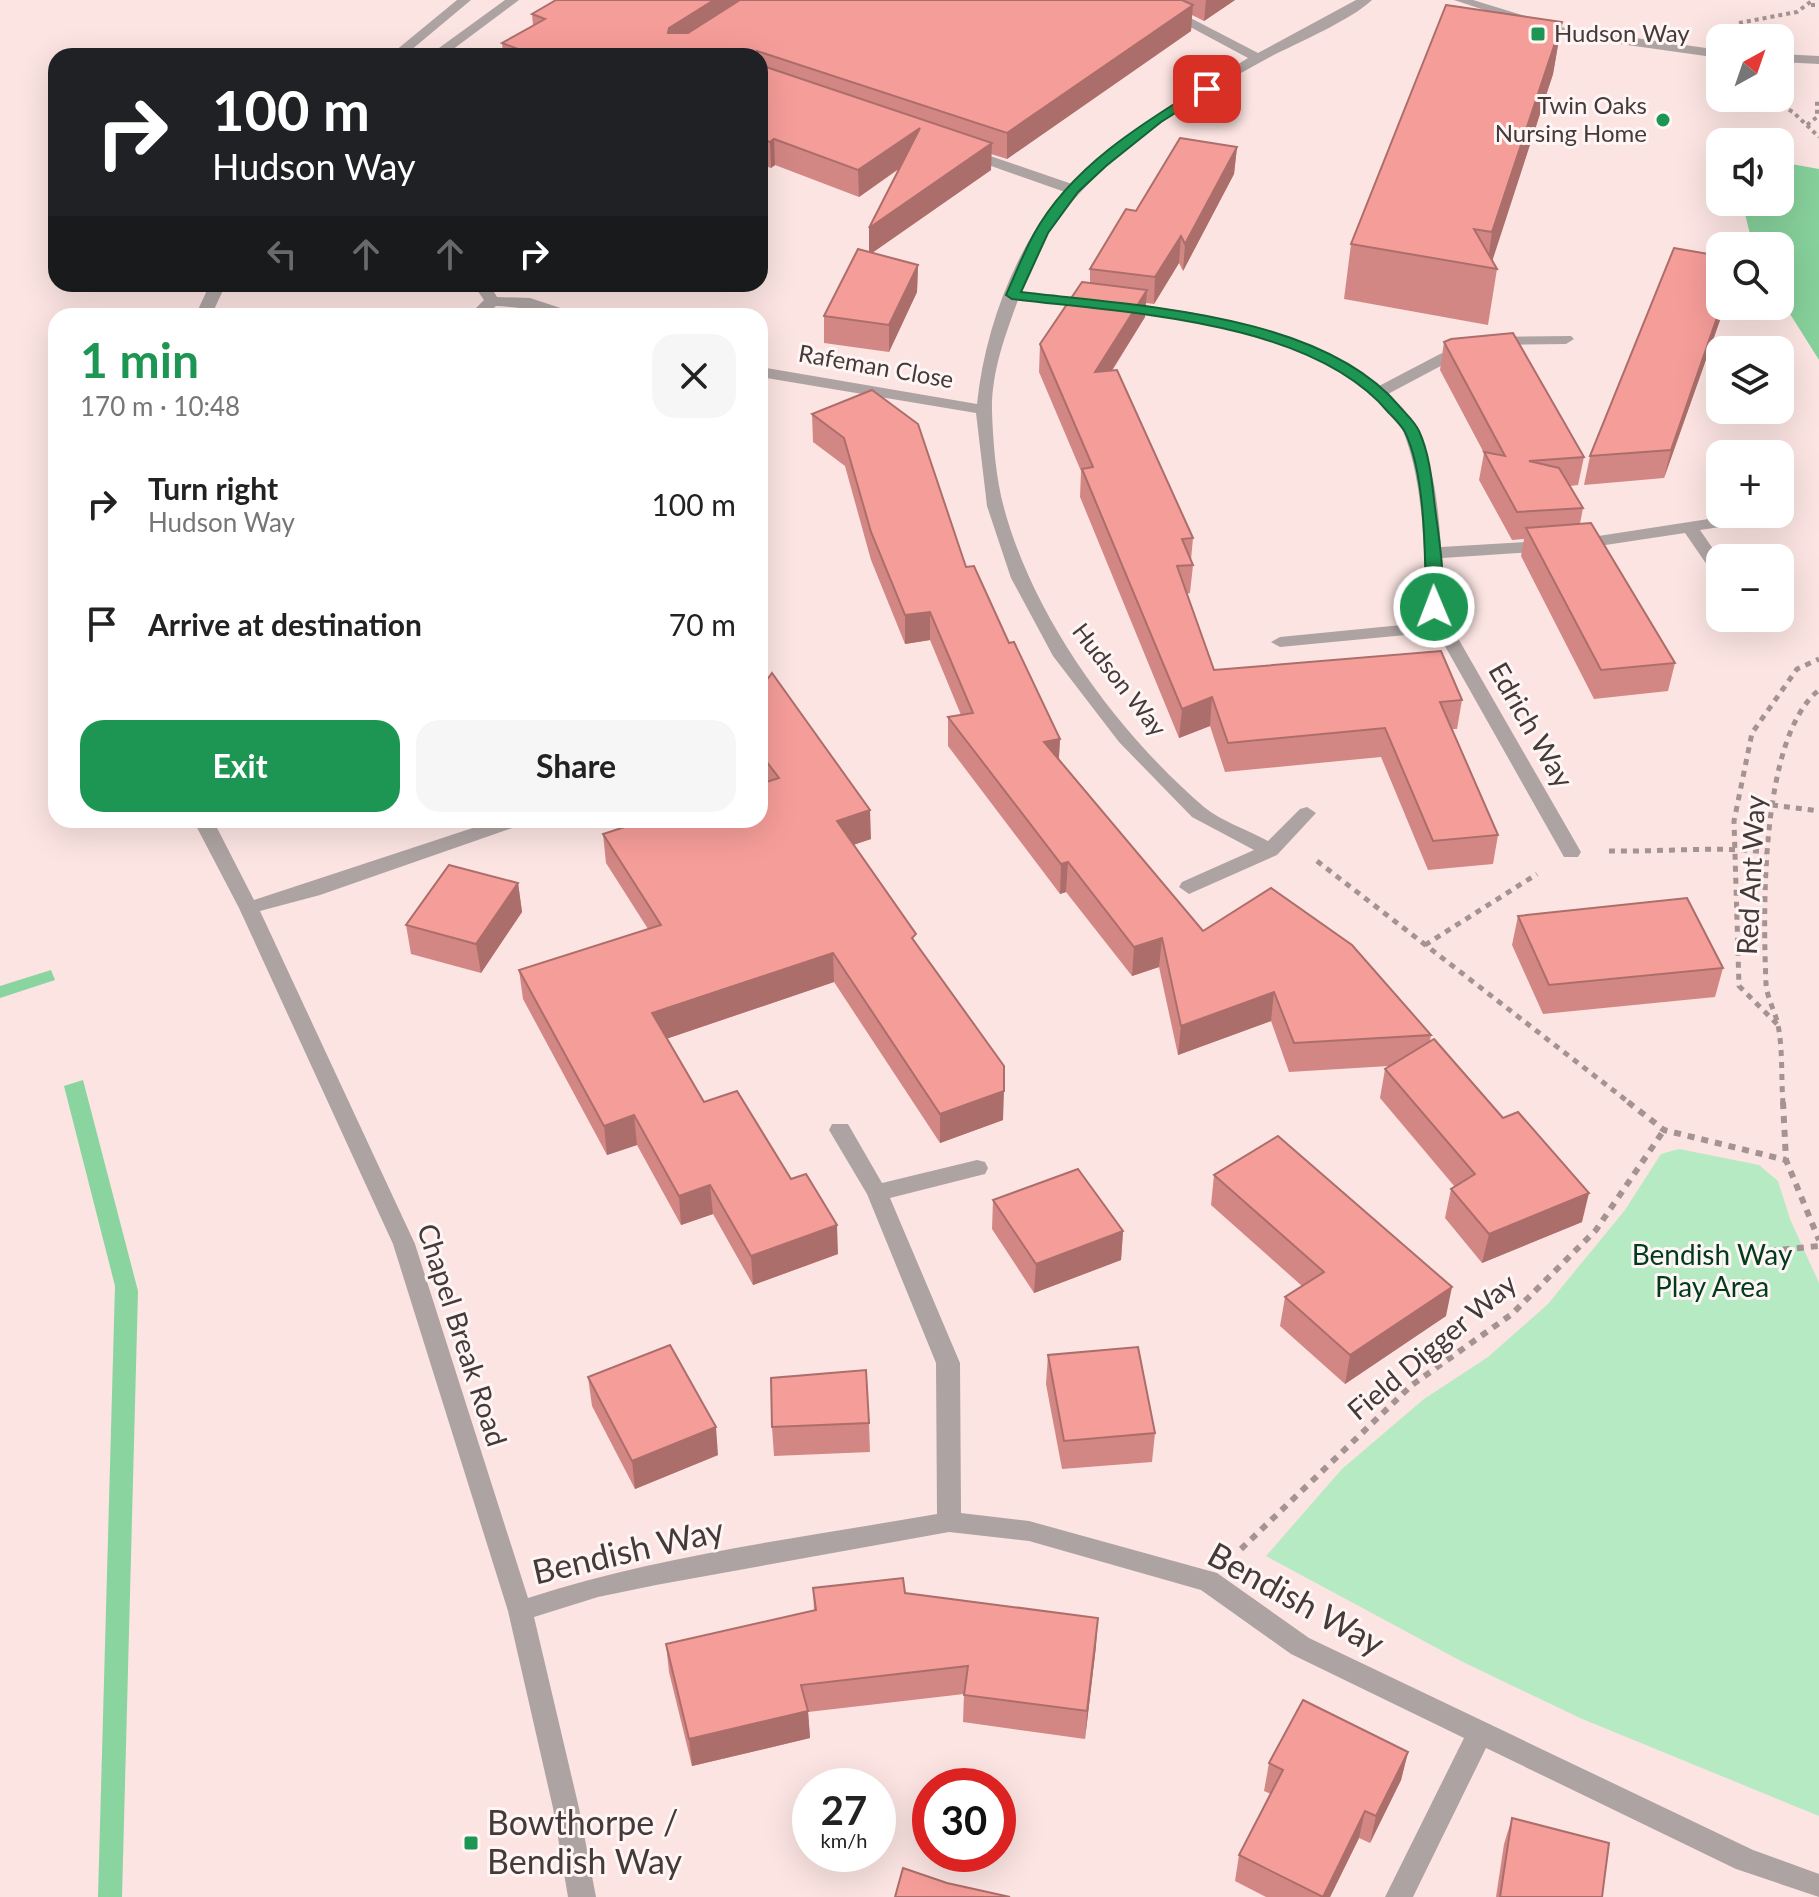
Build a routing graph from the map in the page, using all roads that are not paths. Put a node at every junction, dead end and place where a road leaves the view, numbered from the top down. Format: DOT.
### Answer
graph roads {
  1 [pos="513,0"];
  2 [pos="1146,0"];
  3 [pos="1366,0"];
  4 [pos="1460,0"];
  5 [pos="459,1"];
  6 [pos="496,11"];
  7 [pos="405,48"];
  8 [pos="446,48"];
  9 [pos="1706,52"];
  10 [pos="1258,58"];
  11 [pos="1794,59"];
  12 [pos="1819,60"];
  13 [pos="956,149"];
  14 [pos="1074,190"];
  15 [pos="486,292"];
  16 [pos="1012,295"];
  17 [pos="492,301"];
  18 [pos="485,308"];
  19 [pos="548,308"];
  20 [pos="1566,339"];
  21 [pos="768,373"];
  22 [pos="1380,392"];
  23 [pos="984,410"];
  24 [pos="1706,524"];
  25 [pos="1689,526"];
  26 [pos="1706,551"];
  27 [pos="1433,553"];
  28 [pos="1442,626"];
  29 [pos="1280,642"];
  30 [pos="1307,813"];
  31 [pos="207,828"];
  32 [pos="494,828"];
  33 [pos="1270,850"];
  34 [pos="1571,852"];
  35 [pos="1189,887"];
  36 [pos="249,908"];
  37 [pos="840,1130"];
  38 [pos="977,1168"];
  39 [pos="877,1193"];
  40 [pos="949,1522"];
  41 [pos="520,1611"];
  42 [pos="1480,1733"];
  43 [pos="1819,1887"];
  44 [pos="582,1897"];
  45 [pos="1399,1897"];
  1 -- 6 [label="street"];
  2 -- 10 [label="street"];
  3 -- 10 [label="street, Hudson Way"];
  4 -- 9 [label="street"];
  5 -- 6 [label="street"];
  5 -- 7 [label="street"];
  6 -- 8 [label="street"];
  10 -- 14 [label="street, Hudson Way"];
  11 -- 12 [label="street"];
  13 -- 14 [label="street"];
  14 -- 16 [label="street, Hudson Way"];
  15 -- 17 [label="street"];
  16 -- 22 [label="street, Edrich Way"];
  16 -- 23 [label="street, Hudson Way"];
  17 -- 18 [label="street"];
  17 -- 19 [label="street"];
  20 -- 22 [label="street"];
  21 -- 23 [label="street, Rafeman Close"];
  22 -- 27 [label="street, Edrich Way"];
  23 -- 33 [label="street, Hudson Way"];
  24 -- 25 [label="street"];
  25 -- 26 [label="street"];
  25 -- 27 [label="street"];
  27 -- 28 [label="street, Edrich Way"];
  28 -- 29 [label="street"];
  28 -- 34 [label="street, Edrich Way"];
  30 -- 33 [label="street"];
  31 -- 36 [label="street, Chapel Break Road"];
  32 -- 36 [label="street"];
  33 -- 35 [label="street"];
  36 -- 41 [label="street, Chapel Break Road"];
  37 -- 39 [label="street"];
  38 -- 39 [label="street"];
  39 -- 40 [label="street"];
  40 -- 41 [label="street, Bendish Way"];
  40 -- 42 [label="street, Bendish Way"];
  41 -- 44 [label="street, Chapel Break Road"];
  42 -- 43 [label="street, Bendish Way"];
  42 -- 45 [label="street"];
}
